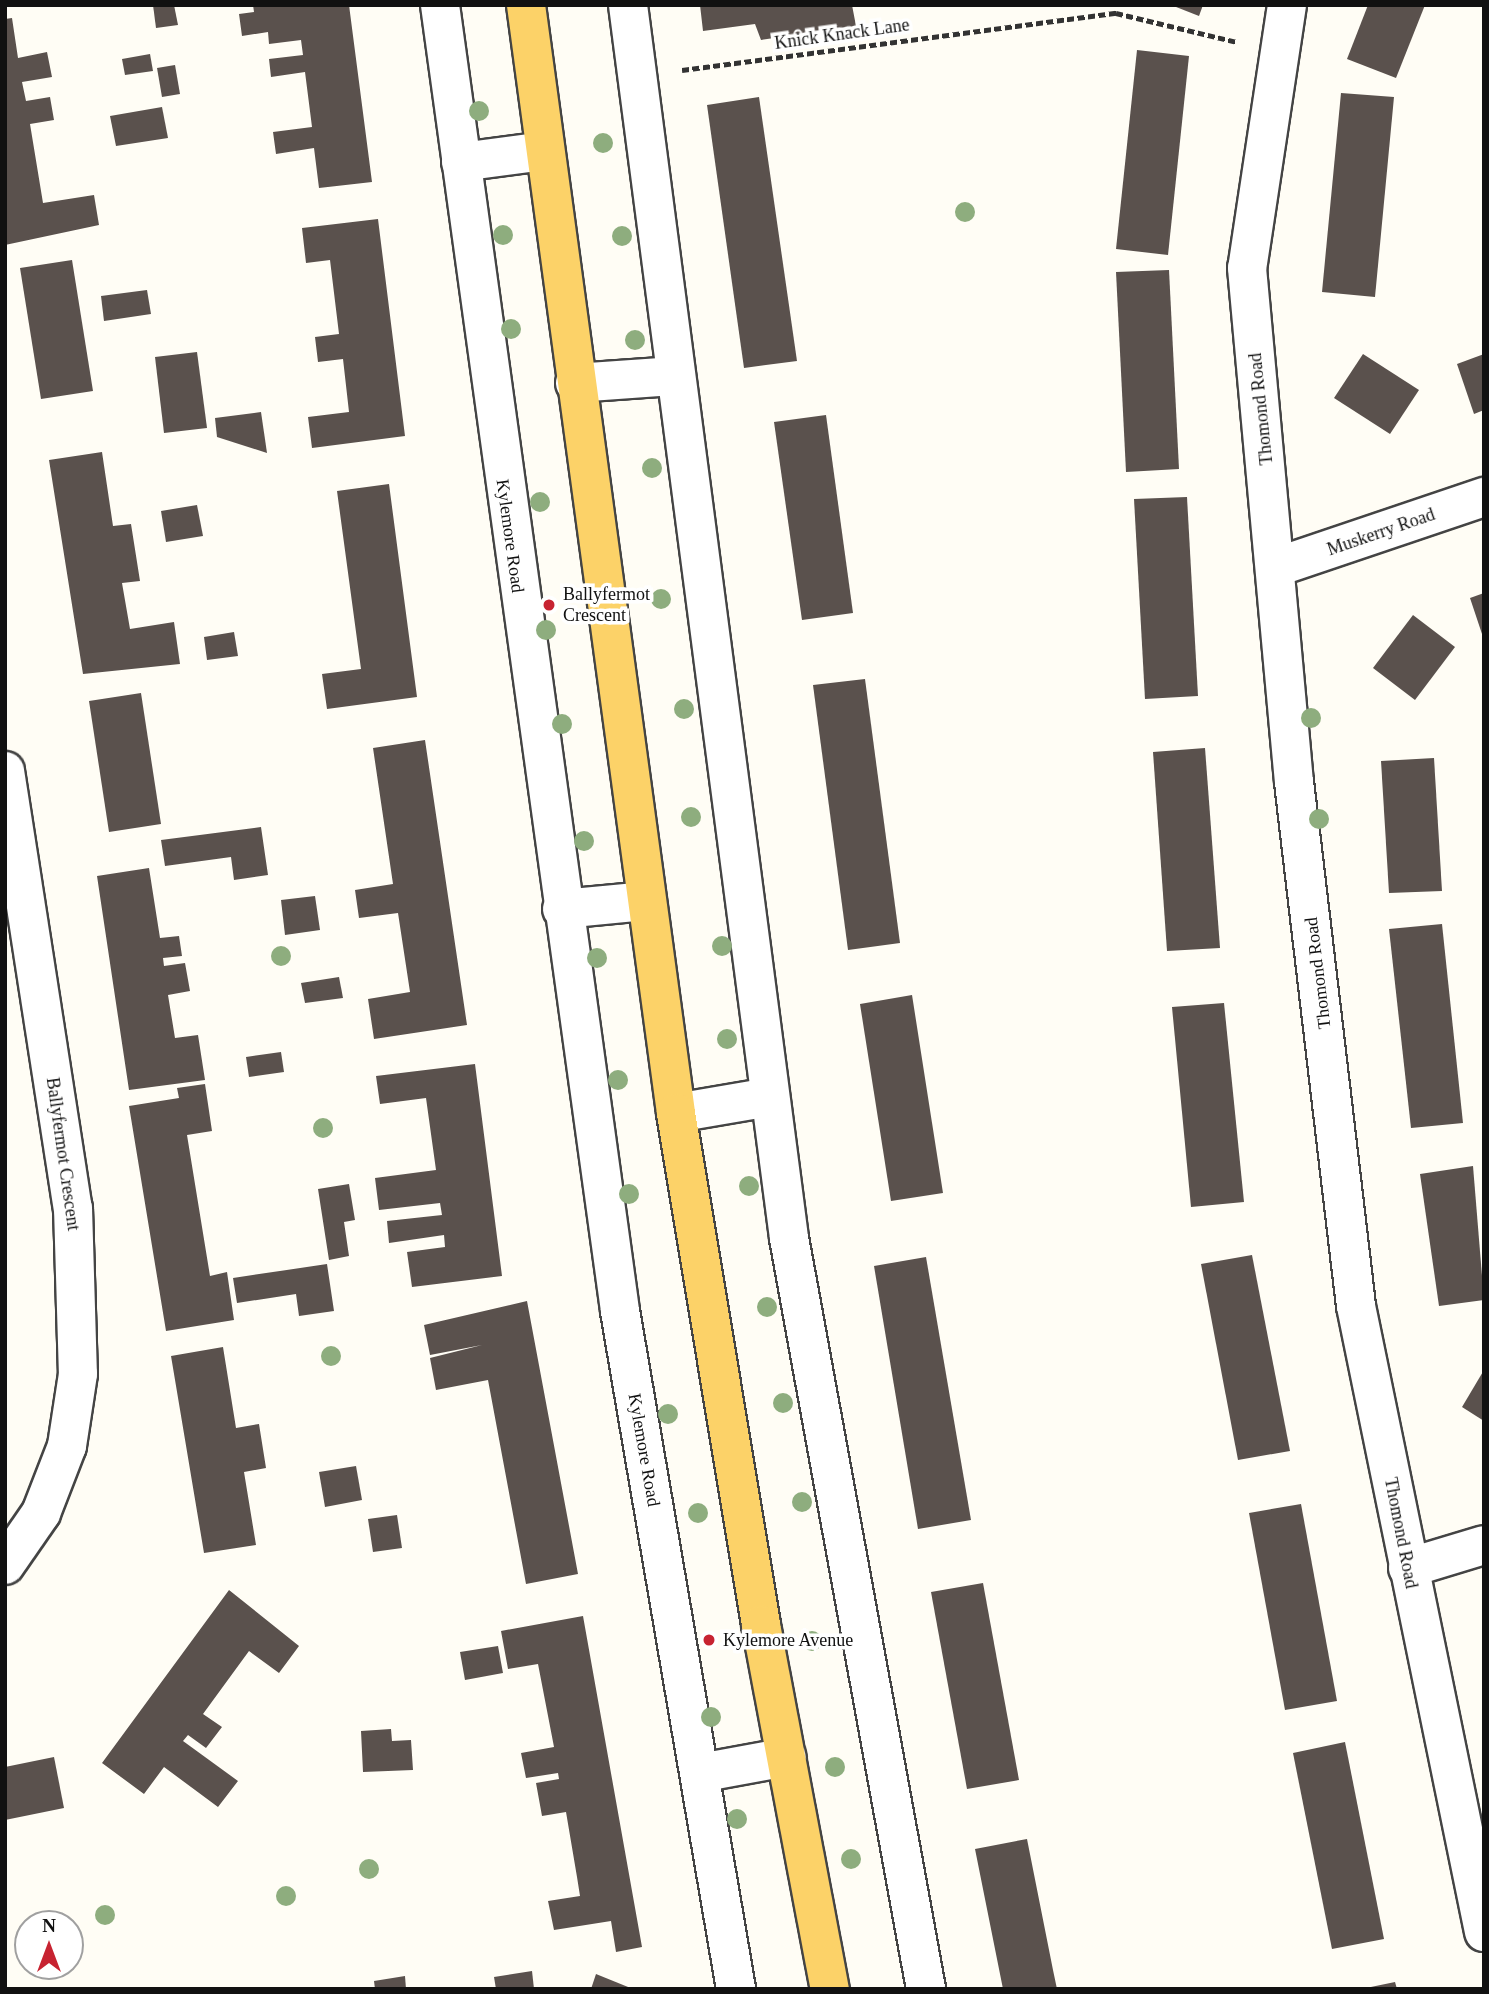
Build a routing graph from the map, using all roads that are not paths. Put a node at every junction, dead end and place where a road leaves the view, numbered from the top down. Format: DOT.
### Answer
graph roads {
  1 [pos="440,5"];
  2 [pos="526,5"];
  3 [pos="628,5"];
  4 [pos="1287,5"];
  5 [pos="544,151"];
  6 [pos="461,162"];
  7 [pos="676,376"];
  8 [pos="575,383"];
  9 [pos="1484,497"];
  10 [pos="1278,567"];
  11 [pos="5,771"];
  12 [pos="645,901"];
  13 [pos="562,909"];
  14 [pos="770,1097"];
  15 [pos="676,1113"];
  16 [pos="1484,1545"];
  17 [pos="5,1565"];
  18 [pos="1408,1568"];
  19 [pos="787,1758"];
  20 [pos="700,1773"];
  21 [pos="1484,1932"];
  22 [pos="736,1989"];
  23 [pos="830,1989"];
  24 [pos="926,1989"];
  1 -- 6 [label="street, Kylemore Road"];
  2 -- 5 [label="main road"];
  3 -- 7 [label="street"];
  4 -- 10 [label="street, Thomond Road"];
  5 -- 6 [label="street"];
  5 -- 8 [label="main road"];
  6 -- 13 [label="street, Kylemore Road"];
  7 -- 8 [label="street"];
  7 -- 14 [label="street"];
  8 -- 12 [label="main road"];
  9 -- 10 [label="street, Muskerry Road"];
  10 -- 18 [label="street, Thomond Road"];
  11 -- 17 [label="street, Ballyfermot Crescent"];
  12 -- 13 [label="street"];
  12 -- 15 [label="main road"];
  13 -- 20 [label="street, Kylemore Road"];
  14 -- 15 [label="street"];
  14 -- 24 [label="street"];
  15 -- 19 [label="main road"];
  16 -- 18 [label="street"];
  18 -- 21 [label="street, Thomond Road"];
  19 -- 20 [label="street"];
  19 -- 23 [label="main road"];
  20 -- 22 [label="street, Kylemore Road"];
}
